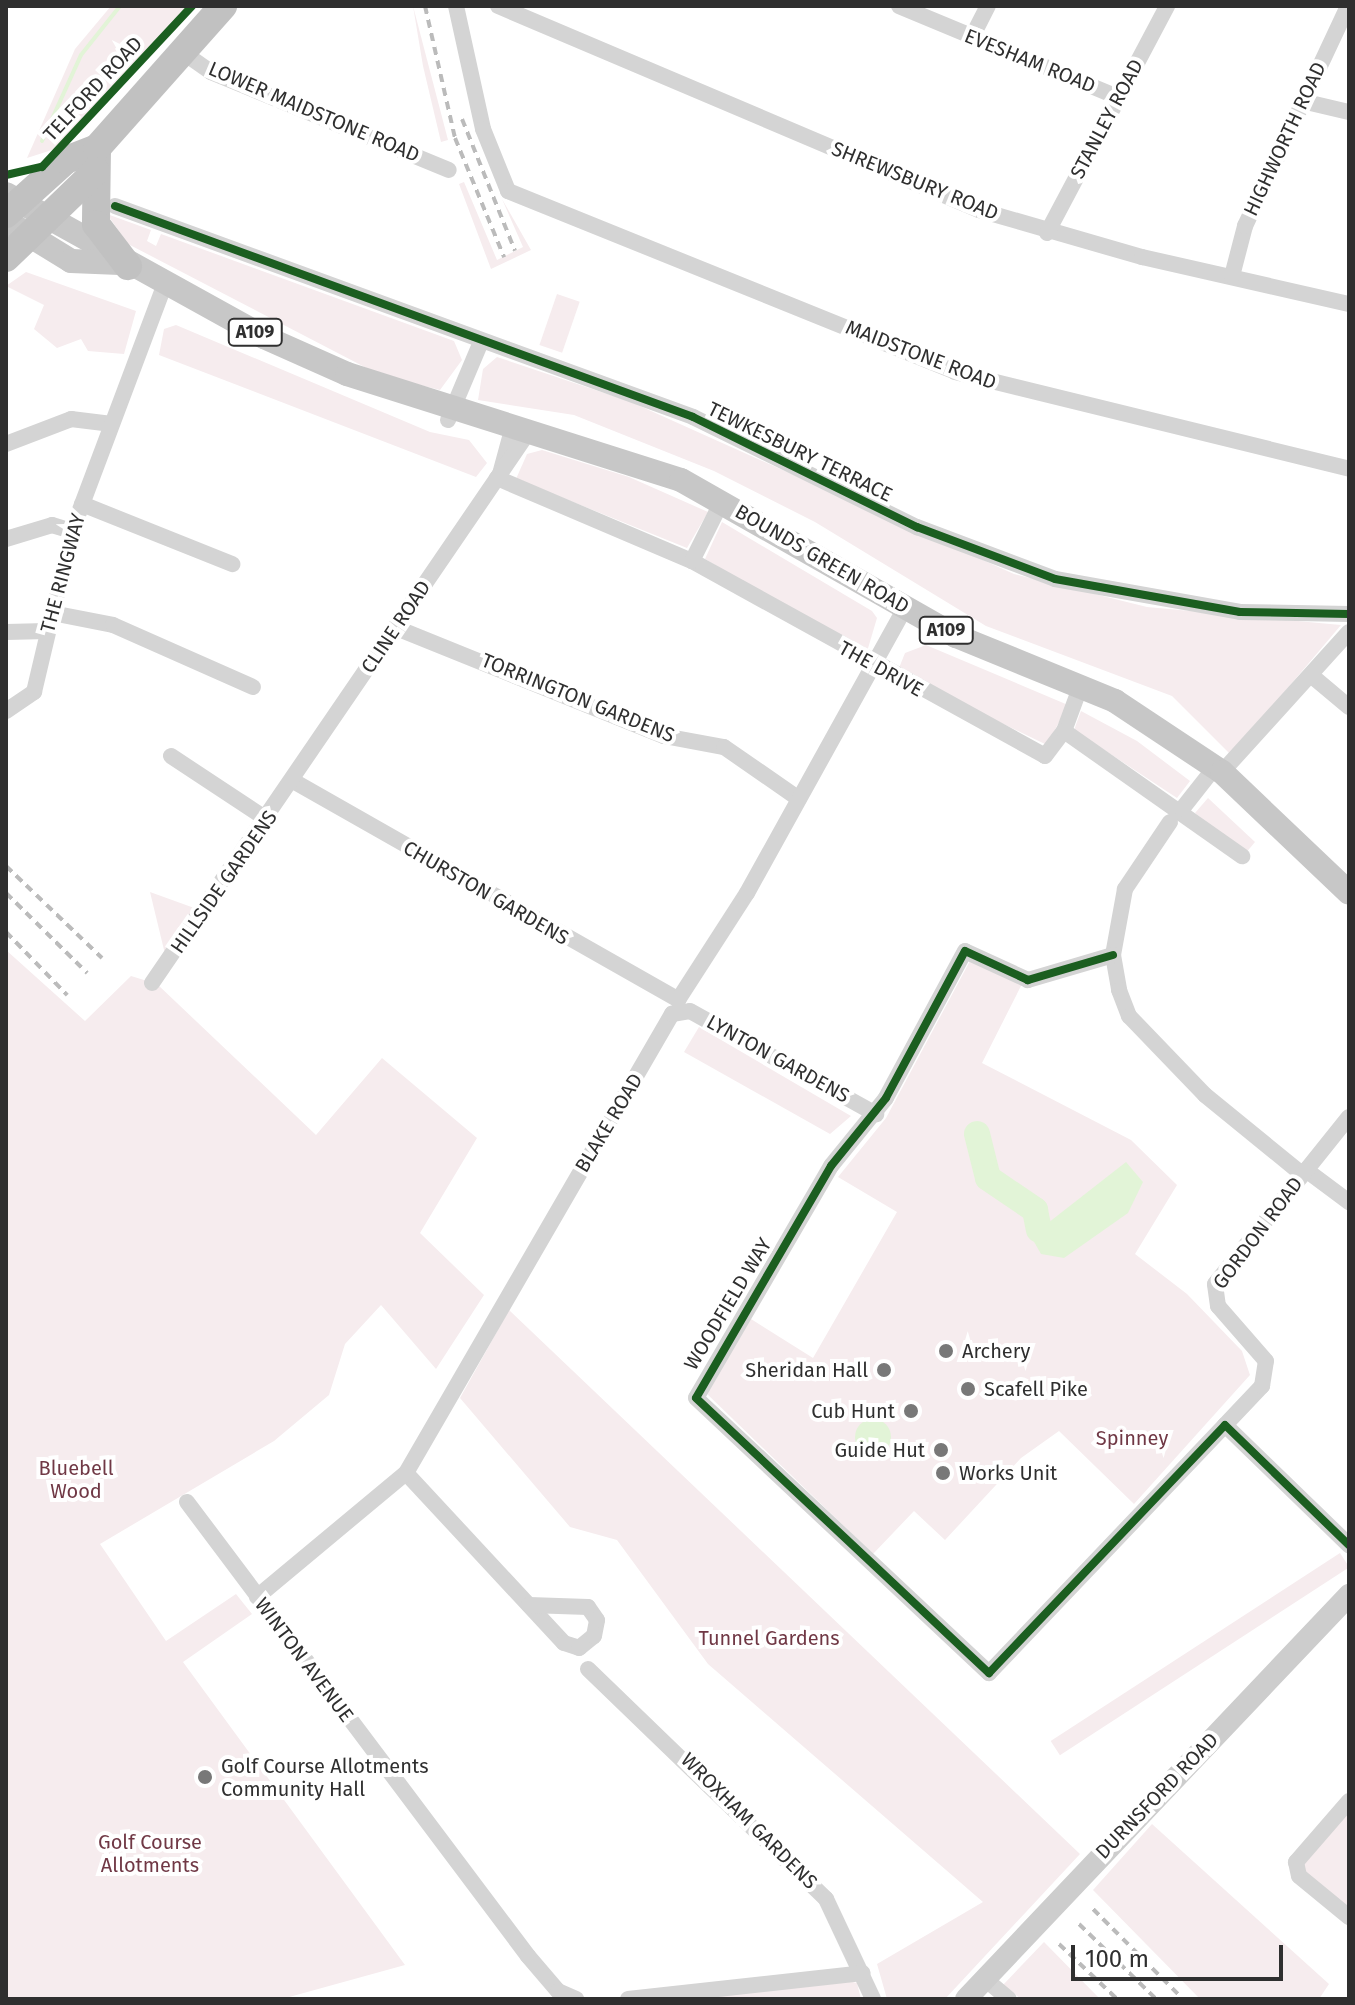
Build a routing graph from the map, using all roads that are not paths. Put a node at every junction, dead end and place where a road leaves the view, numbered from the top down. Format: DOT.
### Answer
graph roads {
  1 [pos="223,6"];
  2 [pos="456,6"];
  3 [pos="498,6"];
  4 [pos="899,6"];
  5 [pos="988,6"];
  6 [pos="1167,6"];
  7 [pos="1348,6"];
  8 [pos="972,37"];
  9 [pos="181,51"];
  10 [pos="1118,97"];
  11 [pos="1302,101"];
  12 [pos="1349,112"];
  13 [pos="97,159"];
  14 [pos="449,170"];
  15 [pos="115,206"];
  16 [pos="19,219"];
  17 [pos="1047,233"];
  18 [pos="6,258"];
  19 [pos="124,265"];
  20 [pos="1232,276"];
  21 [pos="165,284"];
  22 [pos="1349,304"];
  23 [pos="481,342"];
  24 [pos="450,413"];
  25 [pos="110,424"];
  26 [pos="517,427"];
  27 [pos="6,444"];
  28 [pos="1349,469"];
  29 [pos="498,476"];
  30 [pos="722,501"];
  31 [pos="82,504"];
  32 [pos="72,531"];
  33 [pos="6,539"];
  34 [pos="692,561"];
  35 [pos="232,564"];
  36 [pos="905,608"];
  37 [pos="52,613"];
  38 [pos="1349,614"];
  39 [pos="394,627"];
  40 [pos="47,631"];
  41 [pos="6,632"];
  42 [pos="1349,632"];
  43 [pos="870,666"];
  44 [pos="1312,676"];
  45 [pos="1081,685"];
  46 [pos="253,687"];
  47 [pos="1349,707"];
  48 [pos="6,711"];
  49 [pos="1064,731"];
  50 [pos="171,756"];
  51 [pos="1219,769"];
  52 [pos="295,782"];
  53 [pos="799,799"];
  54 [pos="1176,816"];
  55 [pos="268,820"];
  56 [pos="1242,856"];
  57 [pos="1349,893"];
  58 [pos="1113,955"];
  59 [pos="152,983"];
  60 [pos="678,1005"];
  61 [pos="876,1114"];
  62 [pos="1349,1117"];
  63 [pos="1304,1172"];
  64 [pos="1349,1202"];
  65 [pos="1225,1425"];
  66 [pos="406,1473"];
  67 [pos="187,1502"];
  68 [pos="1349,1545"];
  69 [pos="1349,1595"];
  70 [pos="257,1597"];
  71 [pos="529,1605"];
  72 [pos="588,1669"];
  73 [pos="1349,1801"];
  74 [pos="1349,1917"];
  75 [pos="863,1973"];
  76 [pos="985,1979"];
  77 [pos="576,1999"];
  78 [pos="628,1999"];
  79 [pos="873,1999"];
  80 [pos="966,1999"];
  81 [pos="1009,1999"];
  1 -- 9 [label="highway, TELFORD ROAD"];
  2 -- 28 [label="street, MAIDSTONE ROAD"];
  3 -- 17 [label="street, SHREWSBURY ROAD"];
  4 -- 8 [label="street, EVESHAM ROAD"];
  5 -- 8 [label="street"];
  6 -- 10 [label="street, STANLEY ROAD"];
  7 -- 11 [label="street, HIGHWORTH ROAD"];
  8 -- 10 [label="street, EVESHAM ROAD"];
  9 -- 13 [label="highway, TELFORD ROAD"];
  9 -- 14 [label="street, LOWER MAIDSTONE ROAD"];
  10 -- 17 [label="street, STANLEY ROAD"];
  11 -- 12 [label="street"];
  11 -- 20 [label="street, HIGHWORTH ROAD"];
  13 -- 16 [label="highway, TELFORD ROAD"];
  13 -- 19 [label="highway"];
  15 -- 23 [label="street, TEWKESBURY TERRACE"];
  16 -- 18 [label="highway, TELFORD ROAD"];
  16 -- 19 [label="main road, BOUNDS GREEN ROAD / A109"];
  17 -- 20 [label="street, SHREWSBURY ROAD"];
  19 -- 21 [label="main road, BOUNDS GREEN ROAD / A109"];
  20 -- 22 [label="street, SHREWSBURY ROAD"];
  21 -- 24 [label="main road, BOUNDS GREEN ROAD / A109"];
  21 -- 25 [label="street, THE RINGWAY"];
  23 -- 24 [label="street"];
  23 -- 38 [label="street, TEWKESBURY TERRACE"];
  24 -- 26 [label="main road, BOUNDS GREEN ROAD / A109"];
  25 -- 27 [label="street"];
  25 -- 31 [label="street, THE RINGWAY"];
  26 -- 29 [label="street, CLINE ROAD"];
  26 -- 30 [label="main road, BOUNDS GREEN ROAD / A109"];
  29 -- 34 [label="street, THE DRIVE"];
  29 -- 39 [label="street, CLINE ROAD"];
  30 -- 34 [label="street"];
  30 -- 36 [label="main road, BOUNDS GREEN ROAD / A109"];
  31 -- 32 [label="street, THE RINGWAY"];
  31 -- 35 [label="street"];
  32 -- 33 [label="street"];
  32 -- 37 [label="street, THE RINGWAY"];
  34 -- 43 [label="street, THE DRIVE"];
  36 -- 43 [label="street, BLAKE ROAD"];
  36 -- 45 [label="main road, BOUNDS GREEN ROAD / A109"];
  37 -- 40 [label="street, THE RINGWAY"];
  37 -- 46 [label="street"];
  39 -- 52 [label="street, CLINE ROAD"];
  39 -- 53 [label="street, TORRINGTON GARDENS"];
  40 -- 41 [label="street"];
  40 -- 48 [label="street, THE RINGWAY"];
  42 -- 44 [label="street"];
  43 -- 49 [label="street, THE DRIVE"];
  43 -- 53 [label="street, BLAKE ROAD"];
  44 -- 47 [label="street"];
  44 -- 51 [label="street"];
  45 -- 49 [label="street"];
  45 -- 51 [label="main road, BOUNDS GREEN ROAD / A109"];
  49 -- 54 [label="street"];
  50 -- 55 [label="street"];
  51 -- 54 [label="street"];
  51 -- 57 [label="main road, BOUNDS GREEN ROAD / A109"];
  52 -- 55 [label="street, HILLSIDE GARDENS"];
  52 -- 60 [label="street, CHURSTON GARDENS"];
  53 -- 60 [label="street, BLAKE ROAD"];
  54 -- 56 [label="street"];
  54 -- 58 [label="street"];
  55 -- 59 [label="street, HILLSIDE GARDENS"];
  58 -- 61 [label="street, WOODFIELD WAY"];
  58 -- 63 [label="street"];
  60 -- 61 [label="street, LYNTON GARDENS"];
  60 -- 66 [label="street, BLAKE ROAD"];
  61 -- 65 [label="street, WOODFIELD WAY"];
  62 -- 63 [label="street, GORDON ROAD"];
  63 -- 64 [label="street"];
  63 -- 65 [label="street, GORDON ROAD"];
  65 -- 68 [label="street"];
  66 -- 70 [label="street, BLAKE ROAD"];
  66 -- 71 [label="street"];
  67 -- 70 [label="street, WINTON AVENUE"];
  69 -- 76 [label="main road, DURNSFORD ROAD"];
  70 -- 77 [label="street, WINTON AVENUE"];
  72 -- 75 [label="street, WROXHAM GARDENS"];
  73 -- 74 [label="street"];
  75 -- 78 [label="street"];
  75 -- 79 [label="street, WROXHAM GARDENS"];
  76 -- 80 [label="main road, DURNSFORD ROAD"];
  76 -- 81 [label="street"];
}
